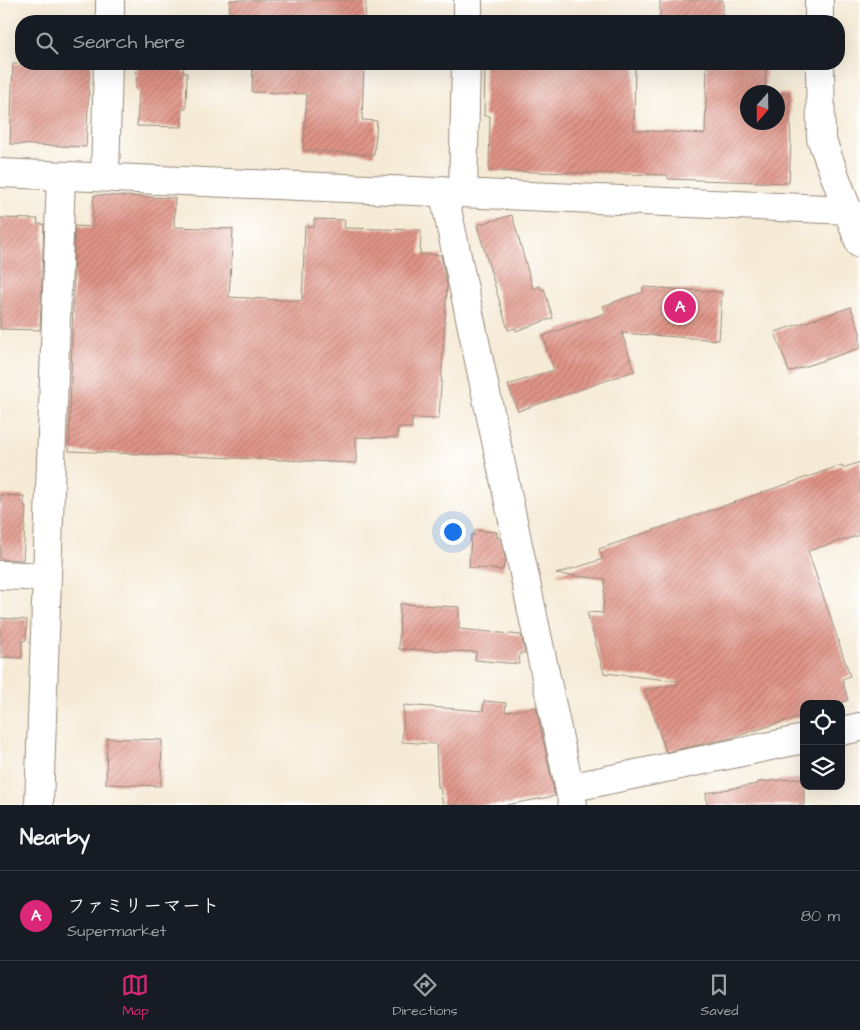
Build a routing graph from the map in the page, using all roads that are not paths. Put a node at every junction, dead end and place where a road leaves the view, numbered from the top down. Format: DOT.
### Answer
graph roads {
  1 [pos="110,0"];
  2 [pos="468,0"];
  3 [pos="819,0"];
  4 [pos="110,15"];
  5 [pos="468,15"];
  6 [pos="819,15"];
  7 [pos="108,70"];
  8 [pos="465,70"];
  9 [pos="820,70"];
  10 [pos="0,173"];
  11 [pos="61,176"];
  12 [pos="105,176"];
  13 [pos="453,191"];
  14 [pos="849,210"];
  15 [pos="860,244"];
  16 [pos="0,576"];
  17 [pos="46,577"];
  18 [pos="860,727"];
  19 [pos="845,730"];
  20 [pos="800,740"];
  21 [pos="571,796"];
  22 [pos="39,805"];
  1 -- 4 [label="street"];
  2 -- 5 [label="street"];
  3 -- 6 [label="street"];
  7 -- 12 [label="street"];
  8 -- 13 [label="street"];
  9 -- 14 [label="street"];
  10 -- 11 [label="street"];
  11 -- 12 [label="street"];
  11 -- 17 [label="street"];
  12 -- 13 [label="street"];
  13 -- 14 [label="street"];
  13 -- 21 [label="street"];
  14 -- 15 [label="street"];
  16 -- 17 [label="street"];
  17 -- 22 [label="street"];
  18 -- 19 [label="street"];
  20 -- 21 [label="street"];
}
